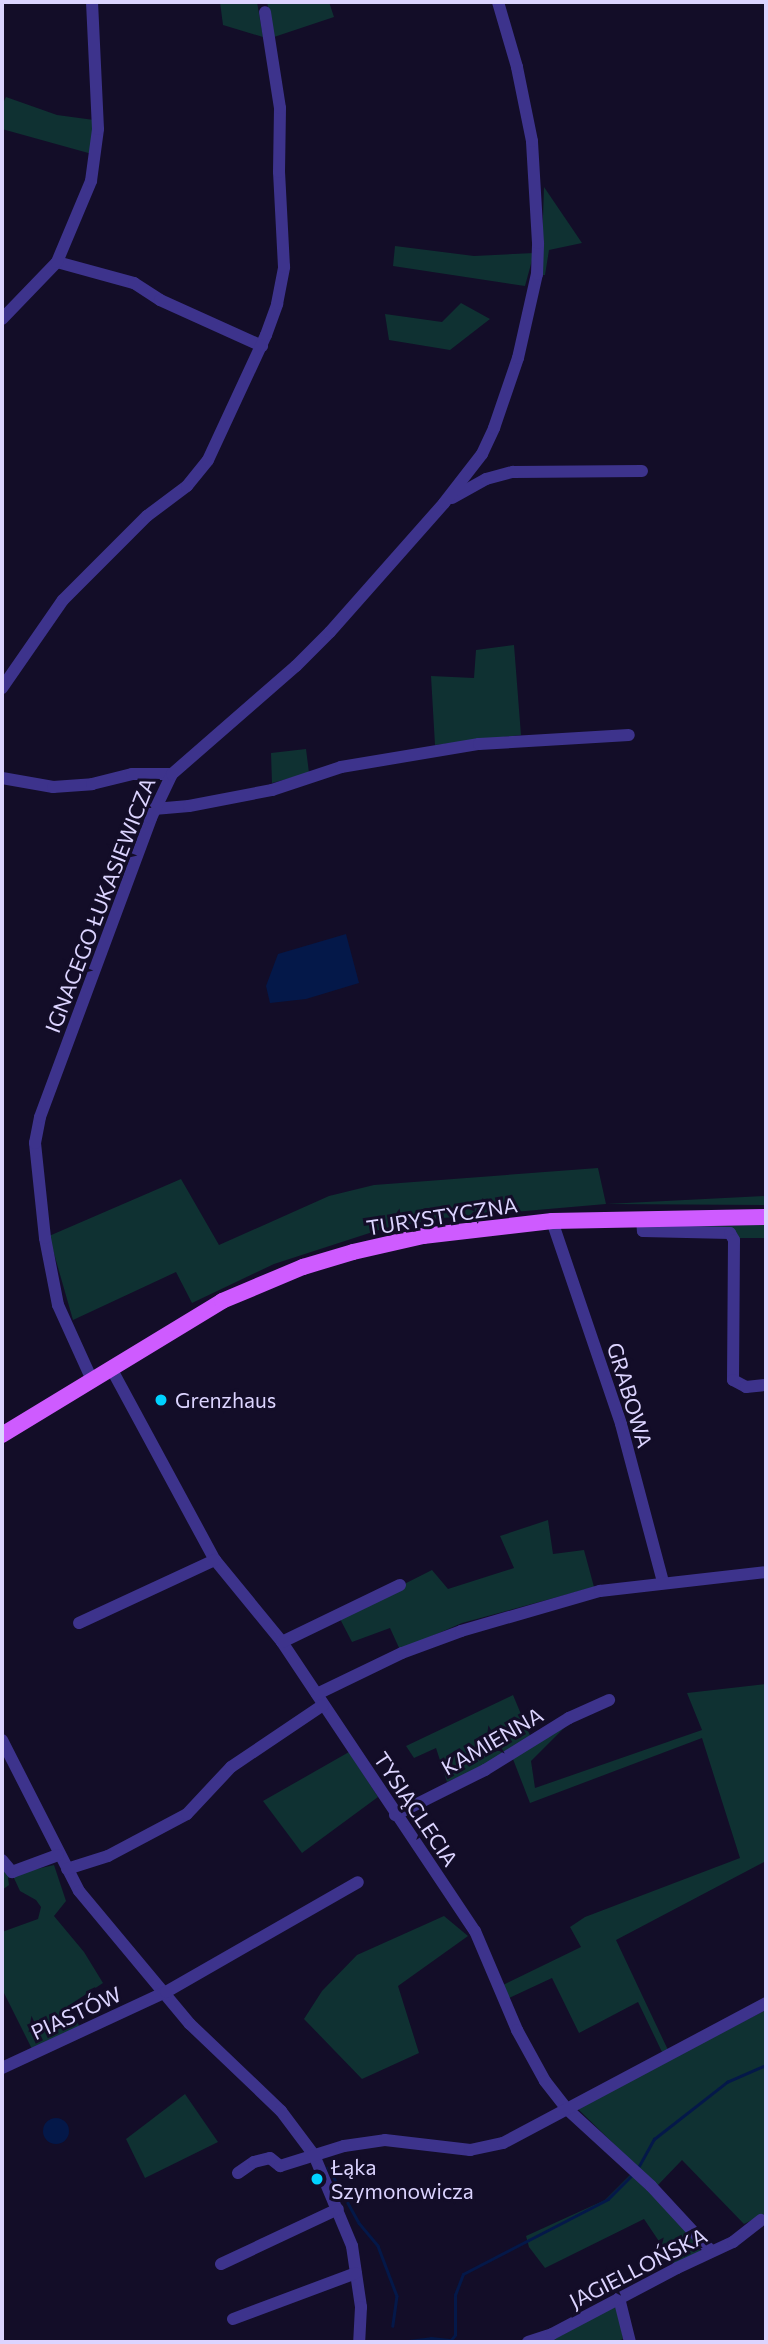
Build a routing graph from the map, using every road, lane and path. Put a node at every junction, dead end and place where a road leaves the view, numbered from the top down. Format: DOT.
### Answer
graph roads {
  1 [pos="92,2"];
  2 [pos="498,2"];
  3 [pos="265,12"];
  4 [pos="57,262"];
  5 [pos="2,319"];
  6 [pos="262,346"];
  7 [pos="642,471"];
  8 [pos="444,503"];
  9 [pos="2,688"];
  10 [pos="629,735"];
  11 [pos="172,774"];
  12 [pos="2,778"];
  13 [pos="155,809"];
  14 [pos="766,1217"];
  15 [pos="642,1218"];
  16 [pos="552,1221"];
  17 [pos="111,1367"];
  18 [pos="92,1380"];
  19 [pos="766,1385"];
  20 [pos="2,1434"];
  21 [pos="215,1560"];
  22 [pos="766,1572"];
  23 [pos="663,1583"];
  24 [pos="400,1585"];
  25 [pos="79,1623"];
  26 [pos="282,1642"];
  27 [pos="320,1700"];
  28 [pos="609,1700"];
  29 [pos="2,1740"];
  30 [pos="395,1815"];
  31 [pos="58,1855"];
  32 [pos="2,1860"];
  33 [pos="67,1869"];
  34 [pos="358,1882"];
  35 [pos="166,1992"];
  36 [pos="766,2003"];
  37 [pos="2,2068"];
  38 [pos="567,2109"];
  39 [pos="314,2155"];
  40 [pos="238,2173"];
  41 [pos="338,2209"];
  42 [pos="761,2220"];
  43 [pos="711,2251"];
  44 [pos="221,2264"];
  45 [pos="356,2273"];
  46 [pos="619,2298"];
  47 [pos="233,2319"];
  48 [pos="359,2342"];
  49 [pos="528,2342"];
  50 [pos="630,2342"];
  1 -- 4 [label="street"];
  2 -- 8 [label="street, IGNACEGO ŁUKASIEWICZA"];
  3 -- 6 [label="street"];
  4 -- 5 [label="street"];
  4 -- 6 [label="street"];
  6 -- 9 [label="street"];
  7 -- 8 [label="street, IGNACEGO ŁUKASIEWICZA"];
  8 -- 11 [label="street, IGNACEGO ŁUKASIEWICZA"];
  10 -- 13 [label="street"];
  11 -- 12 [label="street"];
  11 -- 13 [label="street, IGNACEGO ŁUKASIEWICZA"];
  13 -- 18 [label="street, IGNACEGO ŁUKASIEWICZA"];
  14 -- 15 [label="main road, TURYSTYCZNA"];
  15 -- 16 [label="main road, TURYSTYCZNA"];
  15 -- 19 [label="street"];
  16 -- 17 [label="main road, TURYSTYCZNA"];
  16 -- 23 [label="street, GRABOWA"];
  17 -- 18 [label="main road, TURYSTYCZNA"];
  17 -- 21 [label="street, TYSIĄCLECIA"];
  18 -- 20 [label="main road, TURYSTYCZNA"];
  21 -- 25 [label="street"];
  21 -- 26 [label="street, TYSIĄCLECIA"];
  22 -- 23 [label="street"];
  23 -- 27 [label="street"];
  24 -- 26 [label="street"];
  26 -- 27 [label="street, TYSIĄCLECIA"];
  27 -- 30 [label="street, TYSIĄCLECIA"];
  27 -- 33 [label="street"];
  28 -- 30 [label="street, KAMIENNA"];
  29 -- 31 [label="street"];
  30 -- 38 [label="street, TYSIĄCLECIA"];
  31 -- 32 [label="street"];
  31 -- 33 [label="street"];
  33 -- 35 [label="street"];
  34 -- 35 [label="street, PIASTÓW"];
  35 -- 37 [label="street, PIASTÓW"];
  35 -- 39 [label="street"];
  36 -- 38 [label="street"];
  38 -- 39 [label="street"];
  38 -- 43 [label="street, TYSIĄCLECIA"];
  39 -- 40 [label="street"];
  39 -- 41 [label="street"];
  41 -- 44 [label="street"];
  41 -- 45 [label="street"];
  42 -- 43 [label="street, JAGIELLOŃSKA"];
  43 -- 46 [label="street, JAGIELLOŃSKA"];
  45 -- 47 [label="street"];
  45 -- 48 [label="street"];
  46 -- 49 [label="street, JAGIELLOŃSKA"];
  46 -- 50 [label="street"];
}
